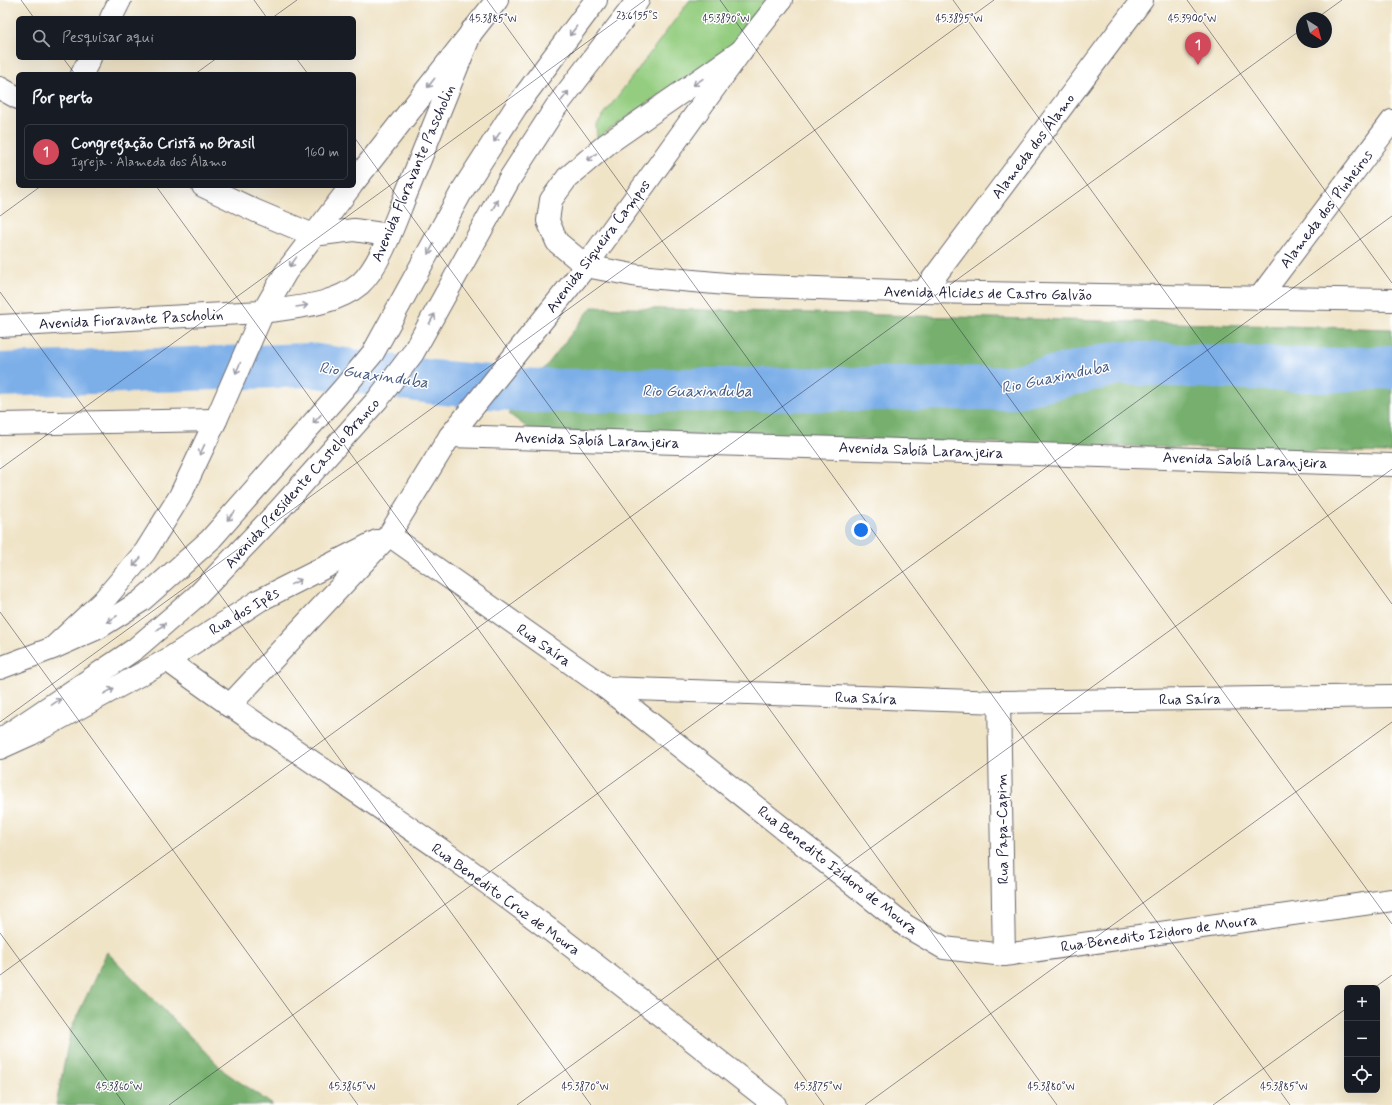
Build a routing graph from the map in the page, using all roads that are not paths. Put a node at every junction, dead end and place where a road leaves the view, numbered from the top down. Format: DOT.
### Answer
graph roads {
  1 [pos="120,0"];
  2 [pos="497,0"];
  3 [pos="596,0"];
  4 [pos="638,0"];
  5 [pos="781,0"];
  6 [pos="1142,0"];
  7 [pos="112,16"];
  8 [pos="472,30"];
  9 [pos="741,51"];
  10 [pos="89,60"];
  11 [pos="83,72"];
  12 [pos="0,88"];
  13 [pos="16,97"];
  14 [pos="1392,121"];
  15 [pos="356,179"];
  16 [pos="208,188"];
  17 [pos="349,188"];
  18 [pos="313,235"];
  19 [pos="389,235"];
  20 [pos="586,266"];
  21 [pos="923,292"];
  22 [pos="1260,298"];
  23 [pos="1392,300"];
  24 [pos="263,312"];
  25 [pos="0,326"];
  26 [pos="219,410"];
  27 [pos="0,424"];
  28 [pos="450,436"];
  29 [pos="1392,465"];
  30 [pos="389,536"];
  31 [pos="53,648"];
  32 [pos="167,660"];
  33 [pos="0,668"];
  34 [pos="606,688"];
  35 [pos="1392,696"];
  36 [pos="999,702"];
  37 [pos="229,706"];
  38 [pos="0,740"];
  39 [pos="0,748"];
  40 [pos="1392,900"];
  41 [pos="1004,955"];
  42 [pos="775,1105"];
  1 -- 7 [label="street"];
  2 -- 8 [label="street"];
  3 -- 31 [label="street, Avenida Presidente Castelo Branco, one-way"];
  38 -- 4 [label="street, Avenida Presidente Castelo Branco, one-way"];
  5 -- 9 [label="street"];
  6 -- 21 [label="street, Alameda dos Álamo"];
  8 -- 15 [label="street, one-way"];
  8 -- 19 [label="street, Avenida Floravante Pascholin"];
  9 -- 20 [label="street, Avenida Siqueira Campos"];
  9 -- 20 [label="street, one-way"];
  10 -- 11 [label="street"];
  12 -- 13 [label="street"];
  14 -- 22 [label="street, Alameda dos Pinheiros"];
  16 -- 18 [label="street"];
  17 -- 18 [label="street"];
  18 -- 19 [label="street"];
  18 -- 24 [label="street, one-way"];
  24 -- 19 [label="street, Avenida Floravante Pascholin, one-way"];
  20 -- 21 [label="street, Avenida Alcides de Castro Galvão"];
  20 -- 28 [label="street, Avenida Siqueira Campos"];
  21 -- 22 [label="street, Avenida Alcides de Castro Galvão"];
  22 -- 23 [label="street, Avenida Alcides de Castro Galvão"];
  24 -- 25 [label="street, Avenida Fioravante Pascholin"];
  24 -- 26 [label="street, one-way"];
  26 -- 27 [label="street"];
  26 -- 31 [label="street, one-way"];
  28 -- 29 [label="street, Avenida Sabiá Laranjeira"];
  28 -- 30 [label="street"];
  32 -- 30 [label="street, Rua dos Ipês, one-way"];
  30 -- 34 [label="street, Rua Saíra"];
  30 -- 37 [label="street"];
  31 -- 33 [label="street, Avenida Presidente Castelo Branco"];
  32 -- 37 [label="street, Rua Benedito Cruz de Moura"];
  39 -- 32 [label="street, Rua dos Ipês, one-way"];
  34 -- 36 [label="street, Rua Saíra"];
  34 -- 41 [label="street, Rua Benedito Izidoro de Moura"];
  35 -- 36 [label="street, Rua Saíra"];
  36 -- 41 [label="street, Rua Papa-Capim"];
  37 -- 42 [label="street, Rua Benedito Cruz de Moura"];
  40 -- 41 [label="street, Rua Benedito Izidoro de Moura"];
}
